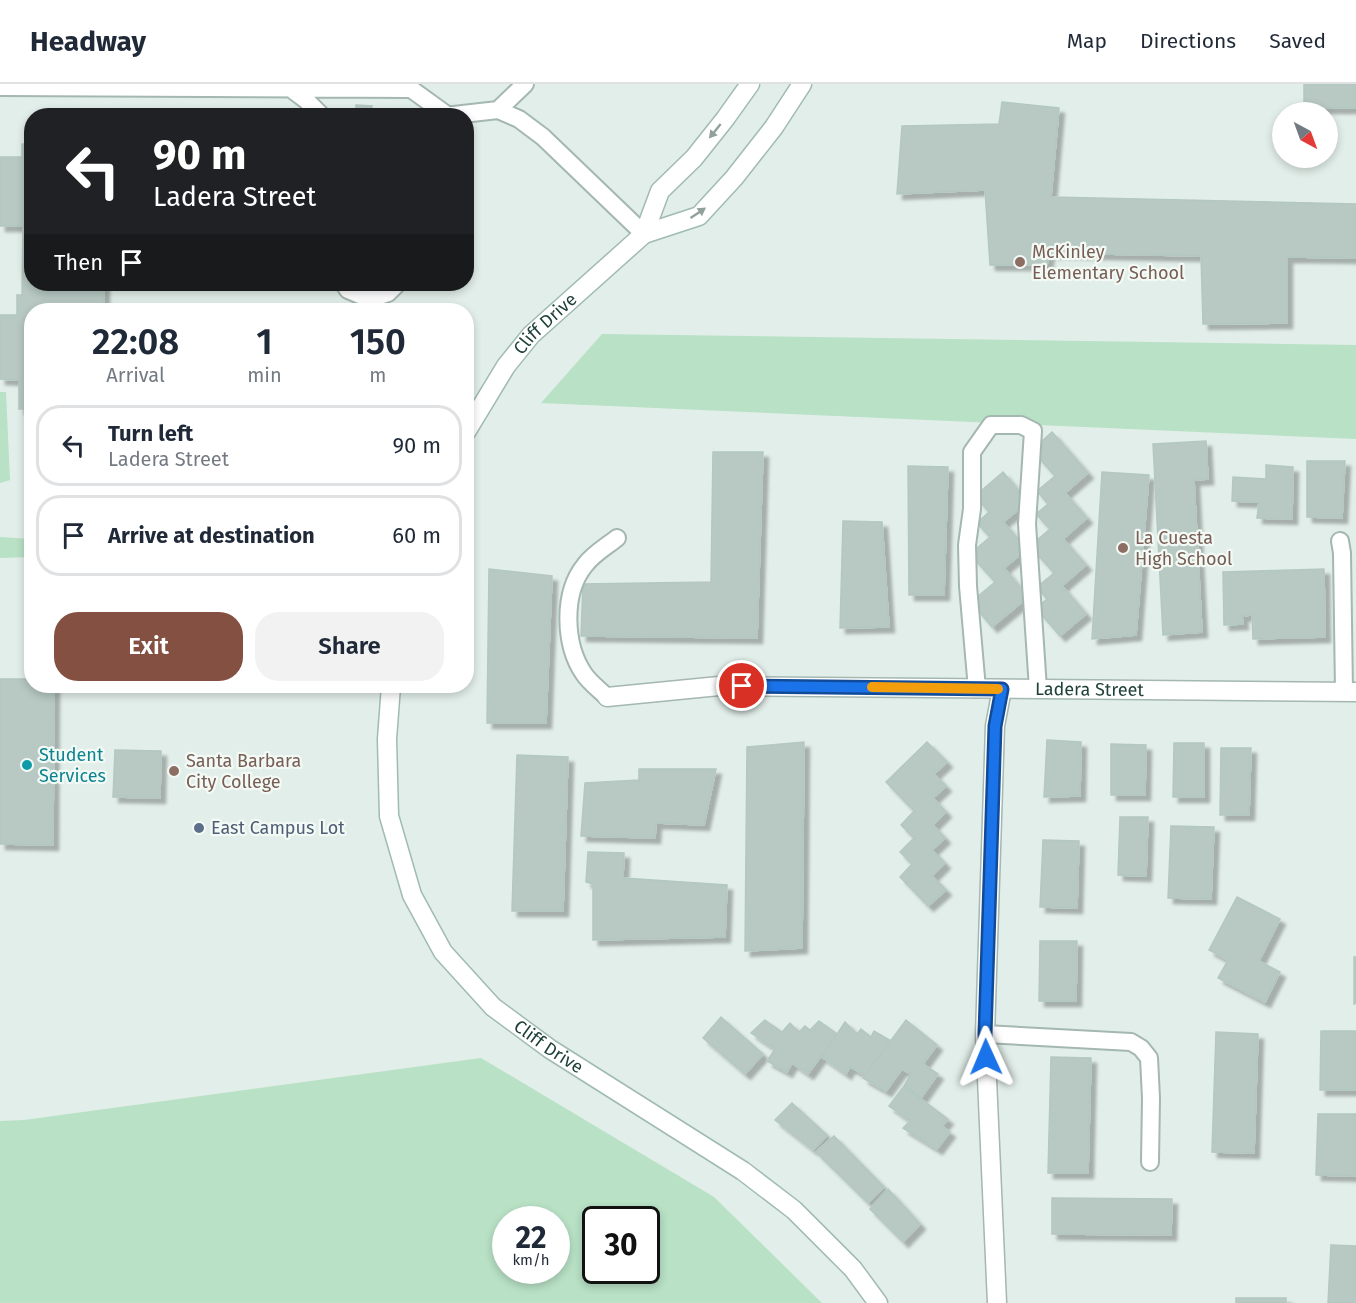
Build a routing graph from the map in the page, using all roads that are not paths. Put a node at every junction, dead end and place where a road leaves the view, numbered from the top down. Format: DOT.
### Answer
graph roads {
  1 [pos="525,84"];
  2 [pos="750,84"];
  3 [pos="802,84"];
  4 [pos="0,87"];
  5 [pos="290,88"];
  6 [pos="314,108"];
  7 [pos="437,108"];
  8 [pos="498,110"];
  9 [pos="474,112"];
  10 [pos="644,234"];
  11 [pos="349,291"];
  12 [pos="390,291"];
  13 [pos="365,303"];
  14 [pos="371,303"];
  15 [pos="474,419"];
  16 [pos="617,538"];
  17 [pos="1340,541"];
  18 [pos="977,689"];
  19 [pos="1002,689"];
  20 [pos="1038,689"];
  21 [pos="1350,692"];
  22 [pos="390,693"];
  23 [pos="607,697"];
  24 [pos="985,1034"];
  25 [pos="1150,1162"];
  26 [pos="994,1302"];
  27 [pos="878,1303"];
  1 -- 8 [label="lane"];
  2 -- 10 [label="main road, Cliff Drive, one-way"];
  10 -- 3 [label="main road, Cliff Drive, one-way"];
  4 -- 5 [label="lane"];
  5 -- 6 [label="lane"];
  5 -- 7 [label="lane"];
  8 -- 9 [label="lane"];
  8 -- 10 [label="lane"];
  10 -- 15 [label="main road, Cliff Drive"];
  11 -- 13 [label="lane"];
  12 -- 14 [label="lane"];
  16 -- 23 [label="lane"];
  17 -- 21 [label="lane"];
  18 -- 19 [label="main road, Ladera Street"];
  18 -- 20 [label="lane"];
  18 -- 23 [label="main road, Ladera Street"];
  19 -- 20 [label="main road, Ladera Street"];
  19 -- 24 [label="main road"];
  20 -- 21 [label="main road, Ladera Street"];
  22 -- 27 [label="main road, Cliff Drive"];
  24 -- 25 [label="lane"];
  24 -- 26 [label="main road"];
}
